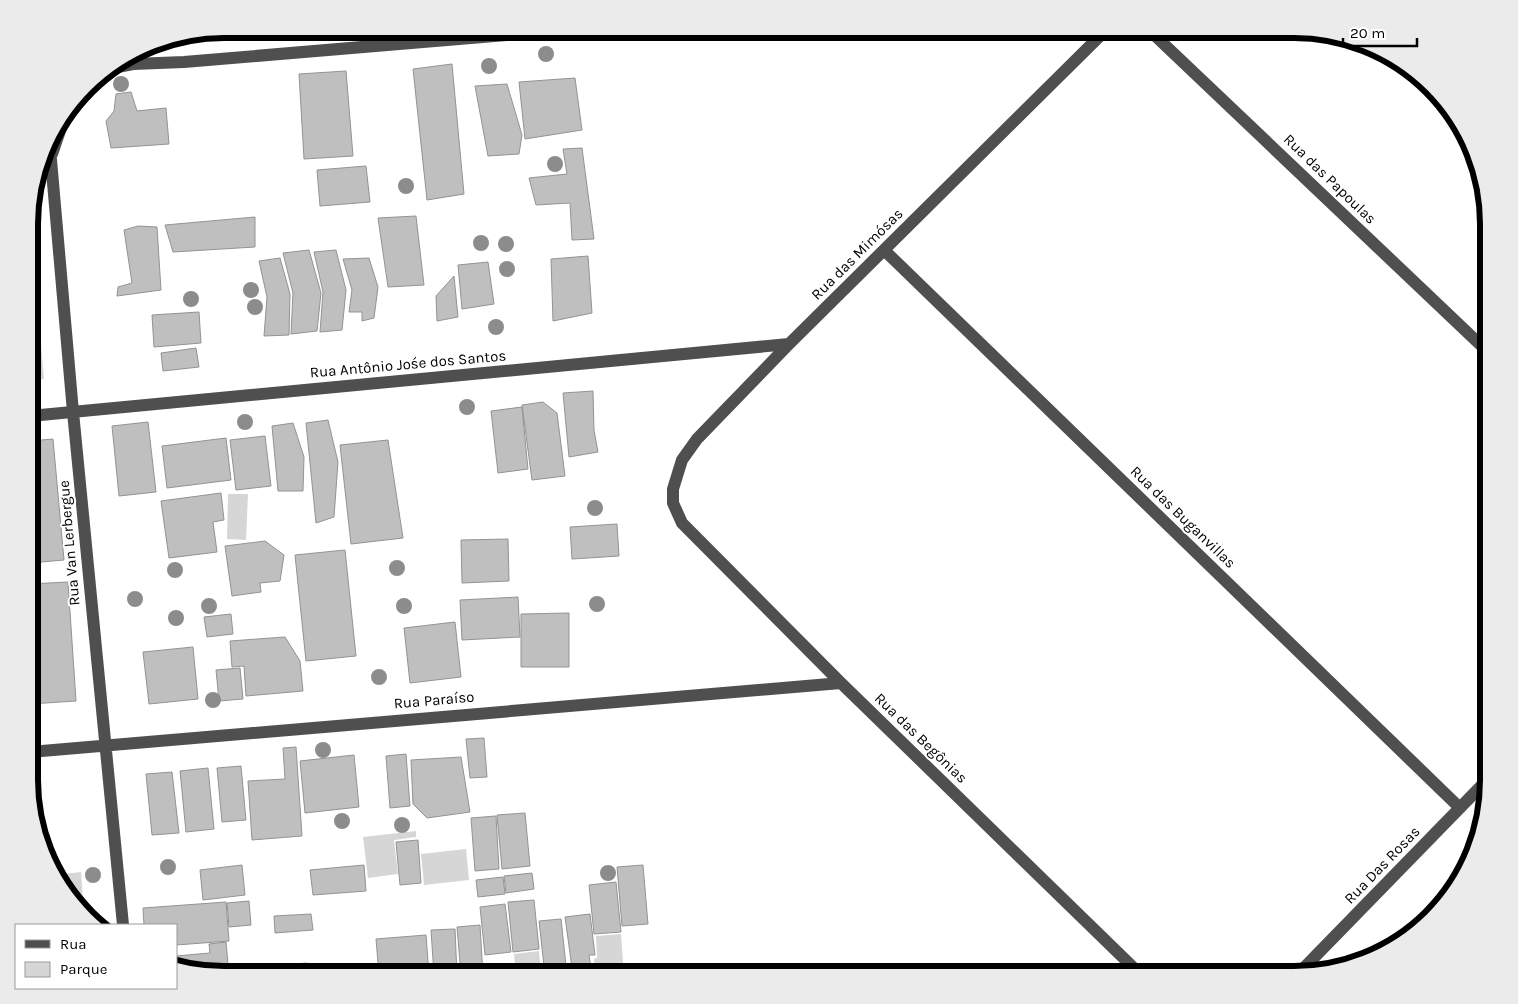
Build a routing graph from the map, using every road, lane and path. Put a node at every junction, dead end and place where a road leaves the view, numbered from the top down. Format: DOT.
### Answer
graph roads {
  1 [pos="471,38"];
  2 [pos="1098,38"];
  3 [pos="1157,38"];
  4 [pos="125,66"];
  5 [pos="54,148"];
  6 [pos="51,156"];
  7 [pos="884,250"];
  8 [pos="789,344"];
  9 [pos="1480,344"];
  10 [pos="73,412"];
  11 [pos="38,415"];
  12 [pos="682,522"];
  13 [pos="841,683"];
  14 [pos="105,744"];
  15 [pos="38,751"];
  16 [pos="1480,787"];
  17 [pos="1460,808"];
  18 [pos="123,924"];
  19 [pos="1132,966"];
  20 [pos="1306,966"];
  1 -- 4 [label="street"];
  2 -- 7 [label="street, Rua das Mimósas"];
  3 -- 9 [label="street, Rua das Papoulas"];
  5 -- 6 [label="street, Rua Van Lerbergue"];
  6 -- 10 [label="street, Rua Van Lerbergue"];
  7 -- 8 [label="street, Rua das Mimósas"];
  7 -- 17 [label="street, Rua das Buganvillas"];
  8 -- 10 [label="street, Rua Antônio Jośe dos Santos"];
  8 -- 12 [label="street, Rua das Mimósas"];
  10 -- 11 [label="street, Rua Antônio Jośe dos Santos"];
  10 -- 14 [label="street, Rua Van Lerbergue"];
  12 -- 13 [label="street, Rua das Begônias"];
  13 -- 14 [label="street, Rua Paraíso"];
  13 -- 19 [label="street, Rua das Begônias"];
  14 -- 15 [label="street, Rua Paraíso"];
  14 -- 18 [label="street, Rua Van Lerbergue"];
  16 -- 17 [label="street, Rua Das Rosas"];
  17 -- 20 [label="street, Rua Das Rosas"];
}
